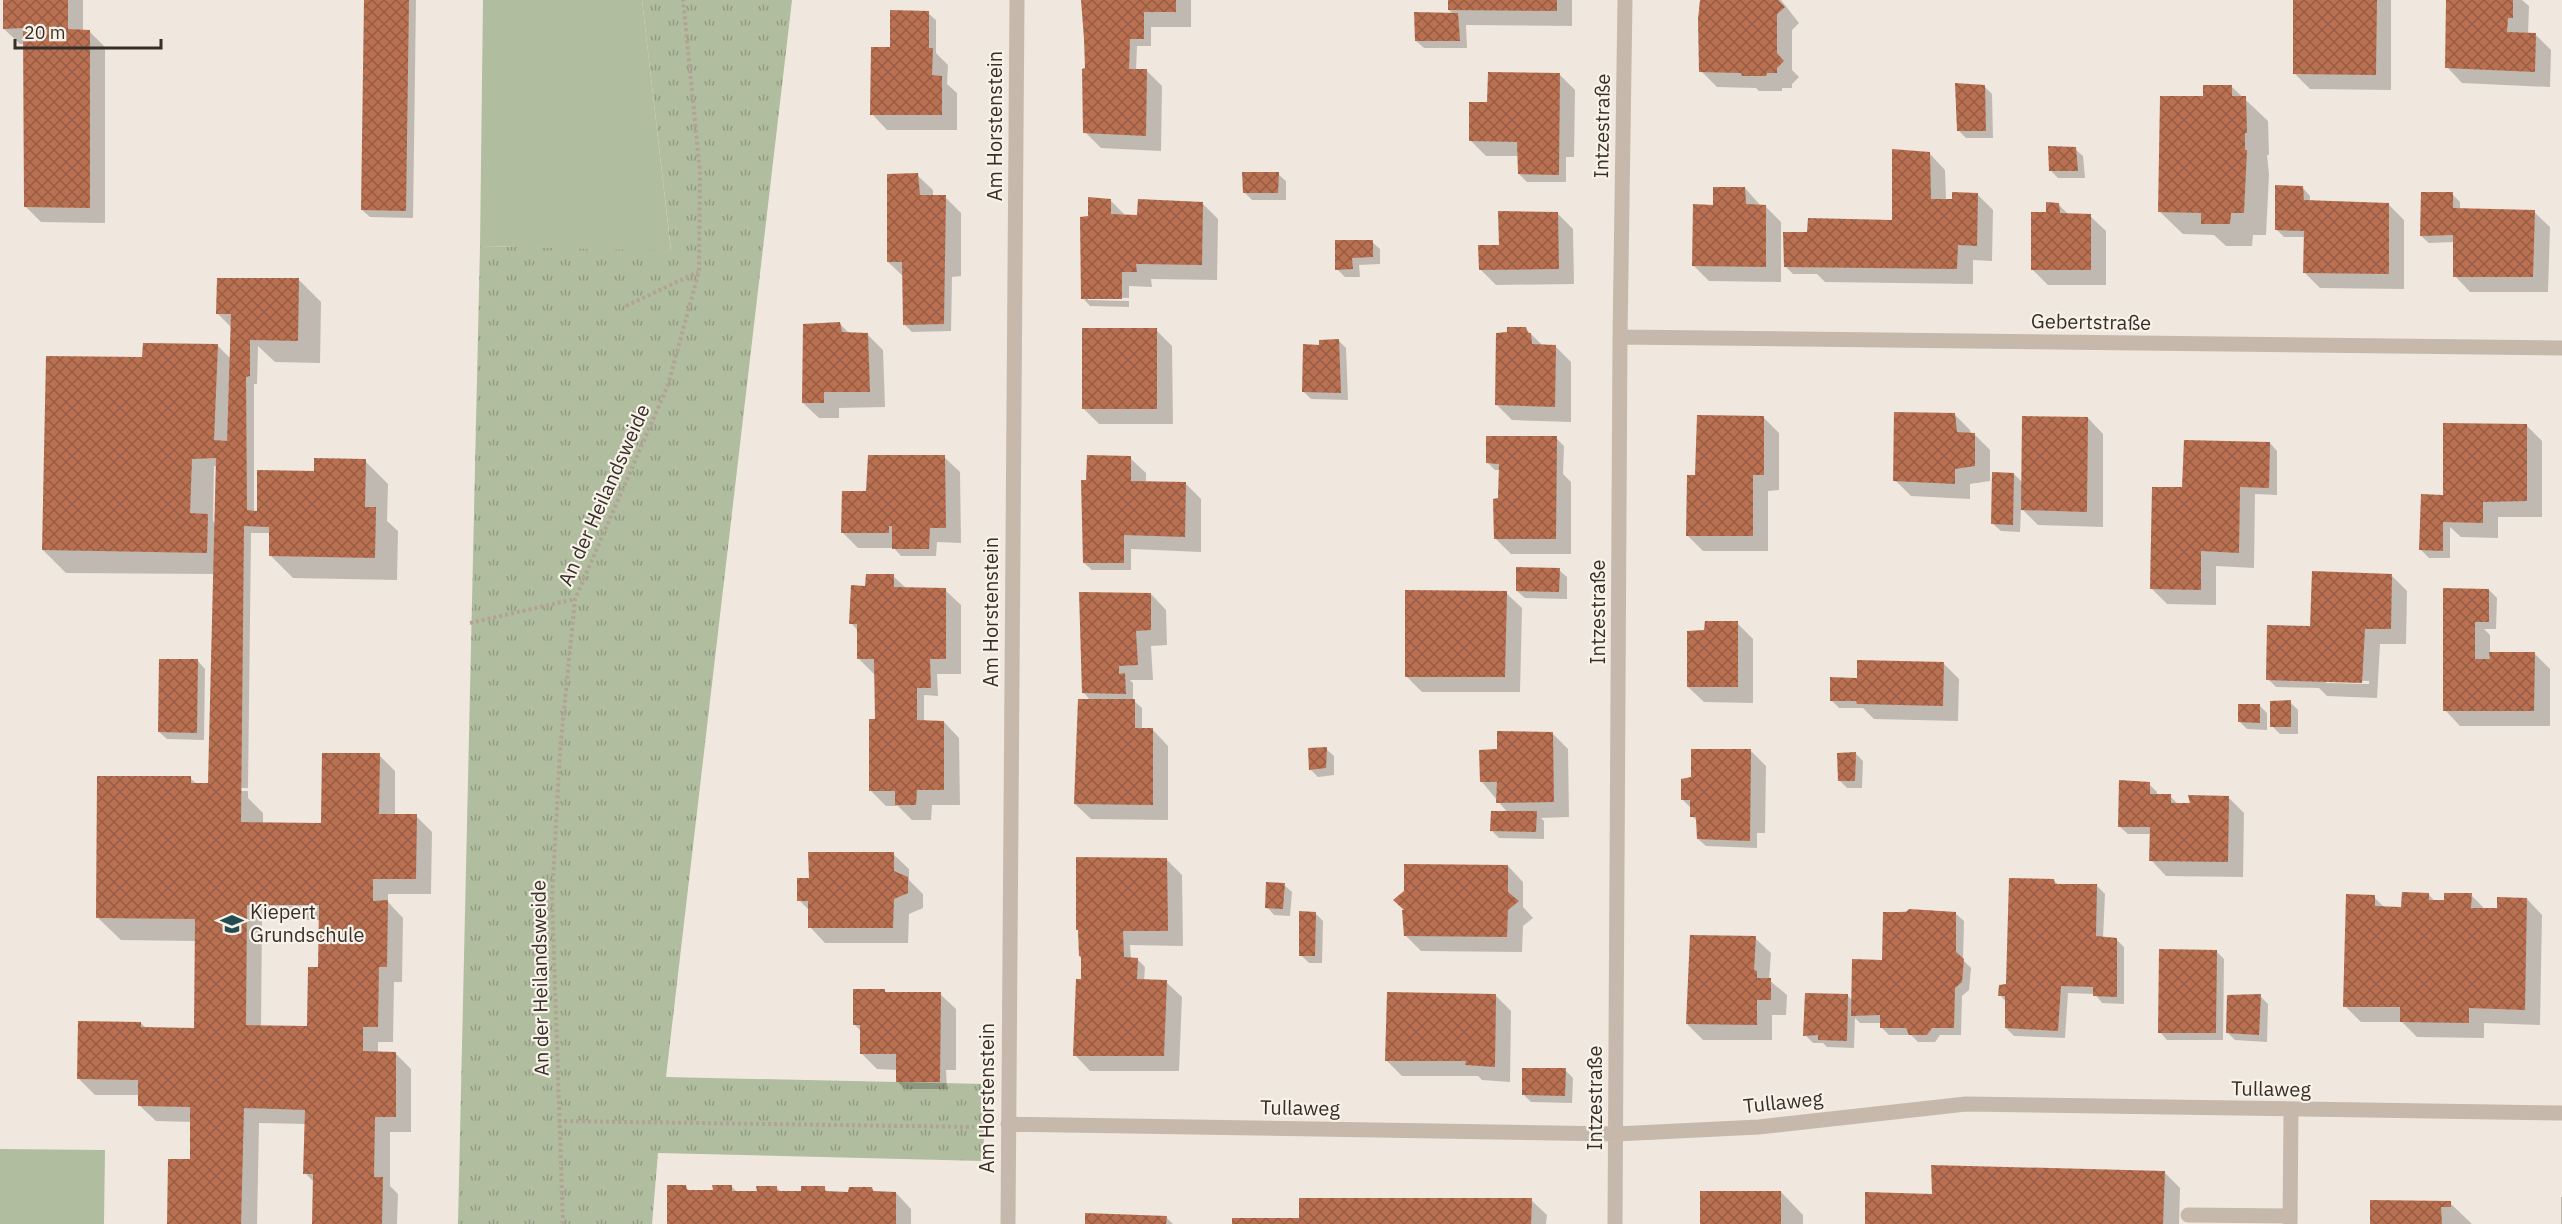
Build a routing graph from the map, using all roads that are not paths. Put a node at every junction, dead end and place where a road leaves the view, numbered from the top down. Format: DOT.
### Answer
graph roads {
  1 [pos="1017,0"];
  2 [pos="1625,0"];
  3 [pos="1620,337"];
  4 [pos="2562,348"];
  5 [pos="2291,1110"];
  6 [pos="2562,1113"];
  7 [pos="1008,1124"];
  8 [pos="1616,1134"];
  9 [pos="2188,1215"];
  10 [pos="2290,1220"];
  11 [pos="1008,1224"];
  12 [pos="1615,1224"];
  1 -- 7 [label="street, Am Horstenstein"];
  2 -- 3 [label="street, Intzestraße"];
  3 -- 4 [label="street, Gebertstraße"];
  3 -- 8 [label="street, Intzestraße"];
  5 -- 6 [label="street, Tullaweg"];
  5 -- 8 [label="street, Tullaweg"];
  5 -- 10 [label="street"];
  7 -- 8 [label="street, Tullaweg"];
  7 -- 11 [label="street, Am Horstenstein"];
  8 -- 12 [label="street, Intzestraße"];
  9 -- 10 [label="street"];
}
